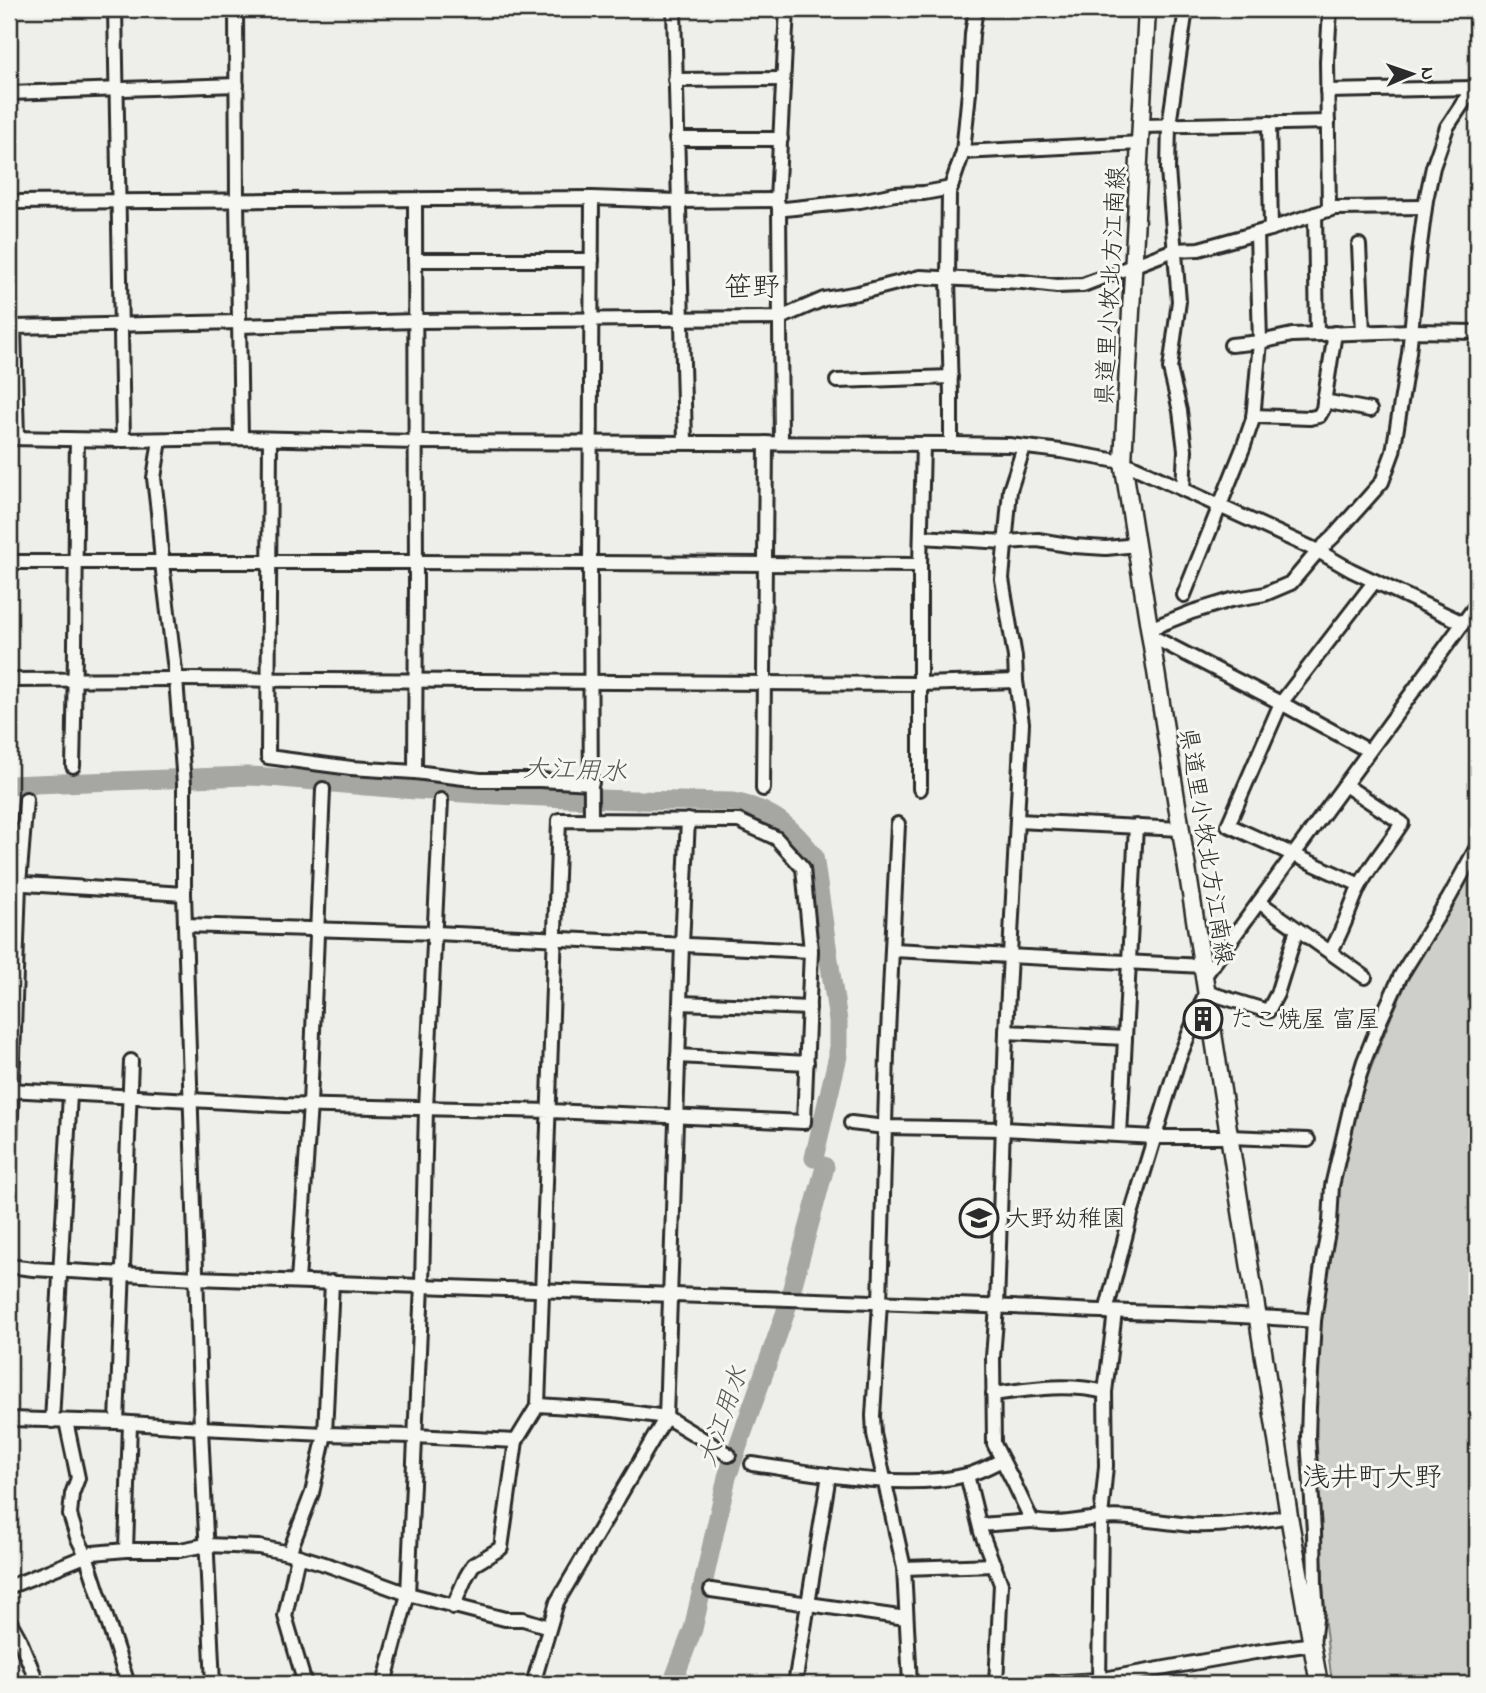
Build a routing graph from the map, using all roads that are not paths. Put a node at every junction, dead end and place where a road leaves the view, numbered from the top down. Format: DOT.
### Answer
graph roads {
  1 [pos="116,9"];
  2 [pos="236,9"];
  3 [pos="674,9"];
  4 [pos="787,9"];
  5 [pos="976,9"];
  6 [pos="1147,9"];
  7 [pos="1186,9"];
  8 [pos="1330,9"];
  9 [pos="783,79"];
  10 [pos="675,80"];
  11 [pos="237,85"];
  12 [pos="1475,85"];
  13 [pos="116,89"];
  14 [pos="1327,91"];
  15 [pos="9,93"];
  16 [pos="1328,122"];
  17 [pos="1269,123"];
  18 [pos="1170,125"];
  19 [pos="1142,126"];
  20 [pos="676,139"];
  21 [pos="780,139"];
  22 [pos="1141,143"];
  23 [pos="963,152"];
  24 [pos="951,188"];
  25 [pos="592,198"];
  26 [pos="415,200"];
  27 [pos="237,201"];
  28 [pos="677,201"];
  29 [pos="9,202"];
  30 [pos="118,202"];
  31 [pos="778,204"];
  32 [pos="1425,207"];
  33 [pos="1329,210"];
  34 [pos="1315,214"];
  35 [pos="1271,229"];
  36 [pos="1257,233"];
  37 [pos="1359,245"];
  38 [pos="1174,250"];
  39 [pos="415,260"];
  40 [pos="592,261"];
  41 [pos="1133,265"];
  42 [pos="948,279"];
  43 [pos="780,318"];
  44 [pos="592,320"];
  45 [pos="681,320"];
  46 [pos="416,321"];
  47 [pos="239,324"];
  48 [pos="120,325"];
  49 [pos="1411,331"];
  50 [pos="1363,332"];
  51 [pos="1477,332"];
  52 [pos="1335,333"];
  53 [pos="1317,334"];
  54 [pos="1260,342"];
  55 [pos="1231,345"];
  56 [pos="951,377"];
  57 [pos="837,381"];
  58 [pos="1324,401"];
  59 [pos="1370,410"];
  60 [pos="1254,416"];
  61 [pos="13,438"];
  62 [pos="241,438"];
  63 [pos="270,439"];
  64 [pos="77,440"];
  65 [pos="122,440"];
  66 [pos="160,440"];
  67 [pos="416,442"];
  68 [pos="591,442"];
  69 [pos="685,442"];
  70 [pos="766,443"];
  71 [pos="781,443"];
  72 [pos="923,444"];
  73 [pos="951,444"];
  74 [pos="1024,447"];
  75 [pos="1123,462"];
  76 [pos="1183,489"];
  77 [pos="1220,505"];
  78 [pos="921,537"];
  79 [pos="1005,542"];
  80 [pos="1137,545"];
  81 [pos="1318,551"];
  82 [pos="9,562"];
  83 [pos="75,562"];
  84 [pos="162,562"];
  85 [pos="269,562"];
  86 [pos="415,562"];
  87 [pos="590,564"];
  88 [pos="765,564"];
  89 [pos="920,565"];
  90 [pos="1375,581"];
  91 [pos="1184,595"];
  92 [pos="1477,604"];
  93 [pos="1464,623"];
  94 [pos="1150,633"];
  95 [pos="176,678"];
  96 [pos="76,679"];
  97 [pos="9,680"];
  98 [pos="269,680"];
  99 [pos="416,681"];
  100 [pos="591,681"];
  101 [pos="1016,681"];
  102 [pos="764,682"];
  103 [pos="920,684"];
  104 [pos="1281,703"];
  105 [pos="1370,751"];
  106 [pos="73,766"];
  107 [pos="415,772"];
  108 [pos="1345,785"];
  109 [pos="323,789"];
  110 [pos="763,789"];
  111 [pos="920,789"];
  112 [pos="592,794"];
  113 [pos="26,799"];
  114 [pos="440,800"];
  115 [pos="591,820"];
  116 [pos="688,820"];
  117 [pos="1017,821"];
  118 [pos="898,824"];
  119 [pos="1136,826"];
  120 [pos="1181,829"];
  121 [pos="1477,847"];
  122 [pos="1293,854"];
  123 [pos="14,884"];
  124 [pos="1360,885"];
  125 [pos="184,894"];
  126 [pos="1259,902"];
  127 [pos="186,925"];
  128 [pos="317,928"];
  129 [pos="1297,929"];
  130 [pos="436,933"];
  131 [pos="556,938"];
  132 [pos="682,944"];
  133 [pos="893,950"];
  134 [pos="811,951"];
  135 [pos="1330,952"];
  136 [pos="1010,956"];
  137 [pos="1129,962"];
  138 [pos="1365,977"];
  139 [pos="1204,978"];
  140 [pos="680,1003"];
  141 [pos="809,1008"];
  142 [pos="1006,1032"];
  143 [pos="1125,1038"];
  144 [pos="678,1056"];
  145 [pos="131,1061"];
  146 [pos="807,1063"];
  147 [pos="11,1090"];
  148 [pos="70,1094"];
  149 [pos="130,1095"];
  150 [pos="192,1099"];
  151 [pos="310,1104"];
  152 [pos="426,1108"];
  153 [pos="550,1111"];
  154 [pos="676,1116"];
  155 [pos="851,1123"];
  156 [pos="885,1126"];
  157 [pos="1004,1129"];
  158 [pos="1120,1135"];
  159 [pos="1230,1137"];
  160 [pos="1155,1138"];
  161 [pos="1308,1140"];
  162 [pos="9,1173"];
  163 [pos="9,1266"];
  164 [pos="61,1270"];
  165 [pos="123,1274"];
  166 [pos="197,1278"];
  167 [pos="298,1281"];
  168 [pos="332,1282"];
  169 [pos="422,1285"];
  170 [pos="542,1289"];
  171 [pos="672,1294"];
  172 [pos="880,1303"];
  173 [pos="997,1307"];
  174 [pos="1110,1312"];
  175 [pos="1257,1315"];
  176 [pos="1314,1321"];
  177 [pos="1105,1392"];
  178 [pos="993,1394"];
  179 [pos="538,1405"];
  180 [pos="666,1417"];
  181 [pos="9,1419"];
  182 [pos="52,1421"];
  183 [pos="66,1421"];
  184 [pos="123,1423"];
  185 [pos="201,1428"];
  186 [pos="325,1434"];
  187 [pos="414,1436"];
  188 [pos="516,1441"];
  189 [pos="729,1455"];
  190 [pos="1002,1460"];
  191 [pos="752,1464"];
  192 [pos="829,1475"];
  193 [pos="967,1475"];
  194 [pos="883,1480"];
  195 [pos="1289,1516"];
  196 [pos="1101,1518"];
  197 [pos="1032,1521"];
  198 [pos="980,1525"];
  199 [pos="206,1545"];
  200 [pos="126,1549"];
  201 [pos="293,1554"];
  202 [pos="86,1555"];
  203 [pos="995,1565"];
  204 [pos="904,1569"];
  205 [pos="9,1587"];
  206 [pos="711,1590"];
  207 [pos="408,1594"];
  208 [pos="807,1604"];
  209 [pos="453,1606"];
  210 [pos="906,1618"];
  211 [pos="9,1620"];
  212 [pos="549,1627"];
  213 [pos="1313,1644"];
  214 [pos="1098,1682"];
  215 [pos="38,1684"];
  216 [pos="128,1684"];
  217 [pos="213,1684"];
  218 [pos="305,1684"];
  219 [pos="384,1684"];
  220 [pos="533,1684"];
  221 [pos="795,1684"];
  222 [pos="910,1684"];
  223 [pos="996,1684"];
  224 [pos="1031,1684"];
  225 [pos="1319,1684"];
  1 -- 13 [label="street"];
  2 -- 11 [label="street"];
  3 -- 10 [label="street"];
  4 -- 9 [label="street"];
  5 -- 23 [label="street"];
  6 -- 19 [label="main road, 県道里小牧北方江南線"];
  7 -- 18 [label="street"];
  8 -- 14 [label="street"];
  9 -- 10 [label="street"];
  9 -- 21 [label="street"];
  10 -- 20 [label="street"];
  11 -- 13 [label="street"];
  11 -- 27 [label="street"];
  12 -- 14 [label="street"];
  12 -- 32 [label="street"];
  13 -- 15 [label="street"];
  13 -- 30 [label="street"];
  14 -- 16 [label="street"];
  16 -- 17 [label="street"];
  16 -- 33 [label="street"];
  17 -- 18 [label="street"];
  17 -- 35 [label="street"];
  18 -- 19 [label="street"];
  18 -- 38 [label="street"];
  19 -- 22 [label="main road, 県道里小牧北方江南線"];
  20 -- 21 [label="street"];
  20 -- 28 [label="street"];
  21 -- 31 [label="street"];
  22 -- 23 [label="street"];
  22 -- 41 [label="main road, 県道里小牧北方江南線"];
  23 -- 24 [label="street"];
  24 -- 31 [label="street"];
  24 -- 42 [label="street"];
  25 -- 26 [label="street"];
  25 -- 28 [label="street"];
  25 -- 40 [label="street"];
  26 -- 27 [label="street"];
  26 -- 39 [label="street"];
  27 -- 30 [label="street"];
  27 -- 47 [label="street"];
  28 -- 31 [label="street"];
  28 -- 45 [label="street"];
  29 -- 30 [label="street"];
  30 -- 48 [label="street"];
  31 -- 43 [label="street"];
  32 -- 33 [label="street"];
  32 -- 49 [label="street"];
  33 -- 34 [label="street"];
  34 -- 35 [label="street"];
  34 -- 53 [label="street"];
  35 -- 36 [label="street"];
  36 -- 38 [label="street"];
  36 -- 54 [label="street"];
  37 -- 50 [label="street"];
  38 -- 41 [label="street"];
  38 -- 76 [label="street"];
  39 -- 40 [label="street"];
  39 -- 46 [label="street"];
  40 -- 44 [label="street"];
  41 -- 42 [label="street"];
  41 -- 75 [label="main road, 県道里小牧北方江南線"];
  42 -- 43 [label="street"];
  42 -- 56 [label="street"];
  43 -- 45 [label="street"];
  43 -- 71 [label="street"];
  44 -- 45 [label="street"];
  44 -- 46 [label="street"];
  44 -- 68 [label="street"];
  45 -- 69 [label="street"];
  46 -- 47 [label="street"];
  46 -- 67 [label="street"];
  47 -- 48 [label="street"];
  47 -- 62 [label="street"];
  48 -- 61 [label="street"];
  48 -- 65 [label="street"];
  49 -- 50 [label="street"];
  49 -- 51 [label="street"];
  49 -- 81 [label="street"];
  50 -- 52 [label="street"];
  52 -- 53 [label="street"];
  52 -- 58 [label="street"];
  53 -- 54 [label="street"];
  54 -- 55 [label="street"];
  54 -- 60 [label="street"];
  56 -- 57 [label="street"];
  56 -- 73 [label="street"];
  58 -- 59 [label="street"];
  58 -- 60 [label="street"];
  60 -- 77 [label="street"];
  61 -- 64 [label="street"];
  62 -- 63 [label="street"];
  62 -- 66 [label="street"];
  63 -- 67 [label="street"];
  63 -- 85 [label="street"];
  64 -- 65 [label="street"];
  64 -- 83 [label="street"];
  65 -- 66 [label="street"];
  66 -- 84 [label="street"];
  67 -- 68 [label="street"];
  67 -- 86 [label="street"];
  68 -- 69 [label="street"];
  68 -- 87 [label="street"];
  69 -- 70 [label="street"];
  70 -- 71 [label="street"];
  70 -- 88 [label="street"];
  71 -- 72 [label="street"];
  72 -- 73 [label="street"];
  72 -- 78 [label="street"];
  73 -- 74 [label="street"];
  74 -- 75 [label="street"];
  74 -- 79 [label="street"];
  75 -- 76 [label="street"];
  75 -- 80 [label="main road, 県道里小牧北方江南線"];
  76 -- 77 [label="street"];
  77 -- 81 [label="street"];
  77 -- 91 [label="street"];
  78 -- 79 [label="street"];
  78 -- 89 [label="street"];
  79 -- 80 [label="street"];
  79 -- 101 [label="street"];
  80 -- 94 [label="main road, 県道里小牧北方江南線"];
  81 -- 90 [label="street"];
  81 -- 94 [label="street"];
  82 -- 83 [label="street"];
  83 -- 84 [label="street"];
  83 -- 96 [label="street"];
  84 -- 85 [label="street"];
  84 -- 95 [label="street"];
  85 -- 86 [label="street"];
  85 -- 98 [label="street"];
  86 -- 87 [label="street"];
  86 -- 99 [label="street"];
  87 -- 88 [label="street"];
  87 -- 100 [label="street"];
  88 -- 89 [label="street"];
  88 -- 102 [label="street"];
  89 -- 103 [label="street"];
  90 -- 93 [label="street"];
  90 -- 104 [label="street"];
  92 -- 93 [label="street"];
  93 -- 105 [label="street"];
  94 -- 104 [label="street"];
  94 -- 120 [label="main road, 県道里小牧北方江南線"];
  95 -- 96 [label="street"];
  95 -- 98 [label="street"];
  95 -- 125 [label="street"];
  96 -- 97 [label="street"];
  96 -- 106 [label="street"];
  98 -- 99 [label="street"];
  98 -- 107 [label="street"];
  99 -- 100 [label="street"];
  99 -- 107 [label="street"];
  100 -- 102 [label="street"];
  100 -- 112 [label="street"];
  101 -- 103 [label="street"];
  101 -- 117 [label="street"];
  102 -- 103 [label="street"];
  102 -- 110 [label="street"];
  103 -- 111 [label="street"];
  104 -- 105 [label="street"];
  104 -- 122 [label="street"];
  105 -- 108 [label="street"];
  107 -- 112 [label="street"];
  108 -- 122 [label="street"];
  108 -- 124 [label="street"];
  109 -- 128 [label="street"];
  112 -- 115 [label="street"];
  113 -- 123 [label="street"];
  114 -- 130 [label="street"];
  115 -- 116 [label="street"];
  115 -- 131 [label="street"];
  116 -- 132 [label="street"];
  116 -- 134 [label="street"];
  117 -- 119 [label="street"];
  117 -- 136 [label="street"];
  118 -- 133 [label="street"];
  119 -- 120 [label="street"];
  119 -- 137 [label="street"];
  120 -- 139 [label="main road, 県道里小牧北方江南線"];
  121 -- 176 [label="street"];
  122 -- 124 [label="street"];
  122 -- 126 [label="street"];
  123 -- 125 [label="street"];
  123 -- 147 [label="street"];
  124 -- 135 [label="street"];
  125 -- 127 [label="street"];
  126 -- 129 [label="street"];
  126 -- 139 [label="street"];
  127 -- 128 [label="street"];
  127 -- 150 [label="street"];
  128 -- 130 [label="street"];
  128 -- 151 [label="street"];
  129 -- 135 [label="street"];
  129 -- 139 [label="street"];
  130 -- 131 [label="street"];
  130 -- 152 [label="street"];
  131 -- 132 [label="street"];
  131 -- 153 [label="street"];
  132 -- 134 [label="street"];
  132 -- 140 [label="street"];
  133 -- 136 [label="street"];
  133 -- 156 [label="street"];
  134 -- 141 [label="street"];
  135 -- 138 [label="street"];
  136 -- 137 [label="street"];
  136 -- 142 [label="street"];
  137 -- 139 [label="street"];
  137 -- 143 [label="street"];
  139 -- 159 [label="main road, 県道里小牧北方江南線"];
  139 -- 160 [label="street"];
  140 -- 141 [label="street"];
  140 -- 144 [label="street"];
  141 -- 146 [label="street"];
  142 -- 143 [label="street"];
  142 -- 157 [label="street"];
  143 -- 158 [label="street"];
  144 -- 146 [label="street"];
  144 -- 154 [label="street"];
  145 -- 149 [label="street"];
  146 -- 154 [label="street"];
  147 -- 148 [label="street"];
  147 -- 162 [label="street"];
  148 -- 149 [label="street"];
  148 -- 164 [label="street"];
  149 -- 150 [label="street"];
  149 -- 165 [label="street"];
  150 -- 151 [label="street"];
  150 -- 166 [label="street"];
  151 -- 152 [label="street"];
  151 -- 167 [label="street"];
  152 -- 153 [label="street"];
  152 -- 169 [label="street"];
  153 -- 154 [label="street"];
  153 -- 170 [label="street"];
  154 -- 171 [label="street"];
  155 -- 156 [label="street"];
  156 -- 157 [label="street"];
  156 -- 172 [label="street"];
  157 -- 158 [label="street"];
  157 -- 173 [label="street"];
  158 -- 160 [label="street"];
  159 -- 160 [label="street"];
  159 -- 161 [label="street"];
  159 -- 175 [label="main road, 県道里小牧北方江南線"];
  160 -- 174 [label="street"];
  163 -- 164 [label="street"];
  164 -- 165 [label="street"];
  164 -- 182 [label="street"];
  165 -- 166 [label="street"];
  165 -- 184 [label="street"];
  166 -- 167 [label="street"];
  166 -- 185 [label="street"];
  167 -- 168 [label="street"];
  168 -- 169 [label="street"];
  168 -- 186 [label="street"];
  169 -- 170 [label="street"];
  169 -- 187 [label="street"];
  170 -- 171 [label="street"];
  170 -- 179 [label="street"];
  171 -- 172 [label="street"];
  171 -- 180 [label="street"];
  172 -- 173 [label="street"];
  172 -- 194 [label="street"];
  173 -- 174 [label="street"];
  173 -- 178 [label="street"];
  174 -- 175 [label="street"];
  174 -- 177 [label="street"];
  175 -- 176 [label="street"];
  175 -- 195 [label="main road, 県道里小牧北方江南線"];
  176 -- 213 [label="street"];
  177 -- 178 [label="street"];
  177 -- 196 [label="street"];
  178 -- 190 [label="street"];
  179 -- 180 [label="street"];
  179 -- 188 [label="street"];
  180 -- 189 [label="street"];
  180 -- 212 [label="street"];
  181 -- 182 [label="street"];
  182 -- 183 [label="street"];
  183 -- 184 [label="street"];
  183 -- 202 [label="street"];
  184 -- 185 [label="street"];
  184 -- 200 [label="street"];
  185 -- 186 [label="street"];
  185 -- 199 [label="street"];
  186 -- 187 [label="street"];
  186 -- 201 [label="street"];
  187 -- 188 [label="street"];
  187 -- 207 [label="street"];
  188 -- 209 [label="street"];
  190 -- 193 [label="street"];
  190 -- 197 [label="street"];
  191 -- 192 [label="street"];
  192 -- 194 [label="street"];
  192 -- 208 [label="street"];
  193 -- 194 [label="street"];
  193 -- 198 [label="street"];
  194 -- 204 [label="street"];
  195 -- 196 [label="street"];
  195 -- 213 [label="main road, 県道里小牧北方江南線"];
  196 -- 197 [label="street"];
  196 -- 214 [label="street"];
  197 -- 198 [label="street"];
  198 -- 203 [label="street"];
  199 -- 200 [label="street"];
  199 -- 201 [label="street"];
  199 -- 217 [label="street"];
  200 -- 202 [label="street"];
  201 -- 207 [label="street"];
  201 -- 218 [label="street"];
  202 -- 205 [label="street"];
  202 -- 216 [label="street"];
  203 -- 204 [label="street"];
  203 -- 223 [label="street"];
  204 -- 210 [label="street"];
  206 -- 208 [label="street"];
  207 -- 209 [label="street"];
  207 -- 219 [label="street"];
  208 -- 210 [label="street"];
  208 -- 221 [label="street"];
  209 -- 212 [label="street"];
  210 -- 222 [label="street"];
  211 -- 215 [label="street"];
  212 -- 220 [label="street"];
  213 -- 214 [label="street"];
  213 -- 225 [label="main road, 県道里小牧北方江南線"];
  214 -- 224 [label="street"];
}
